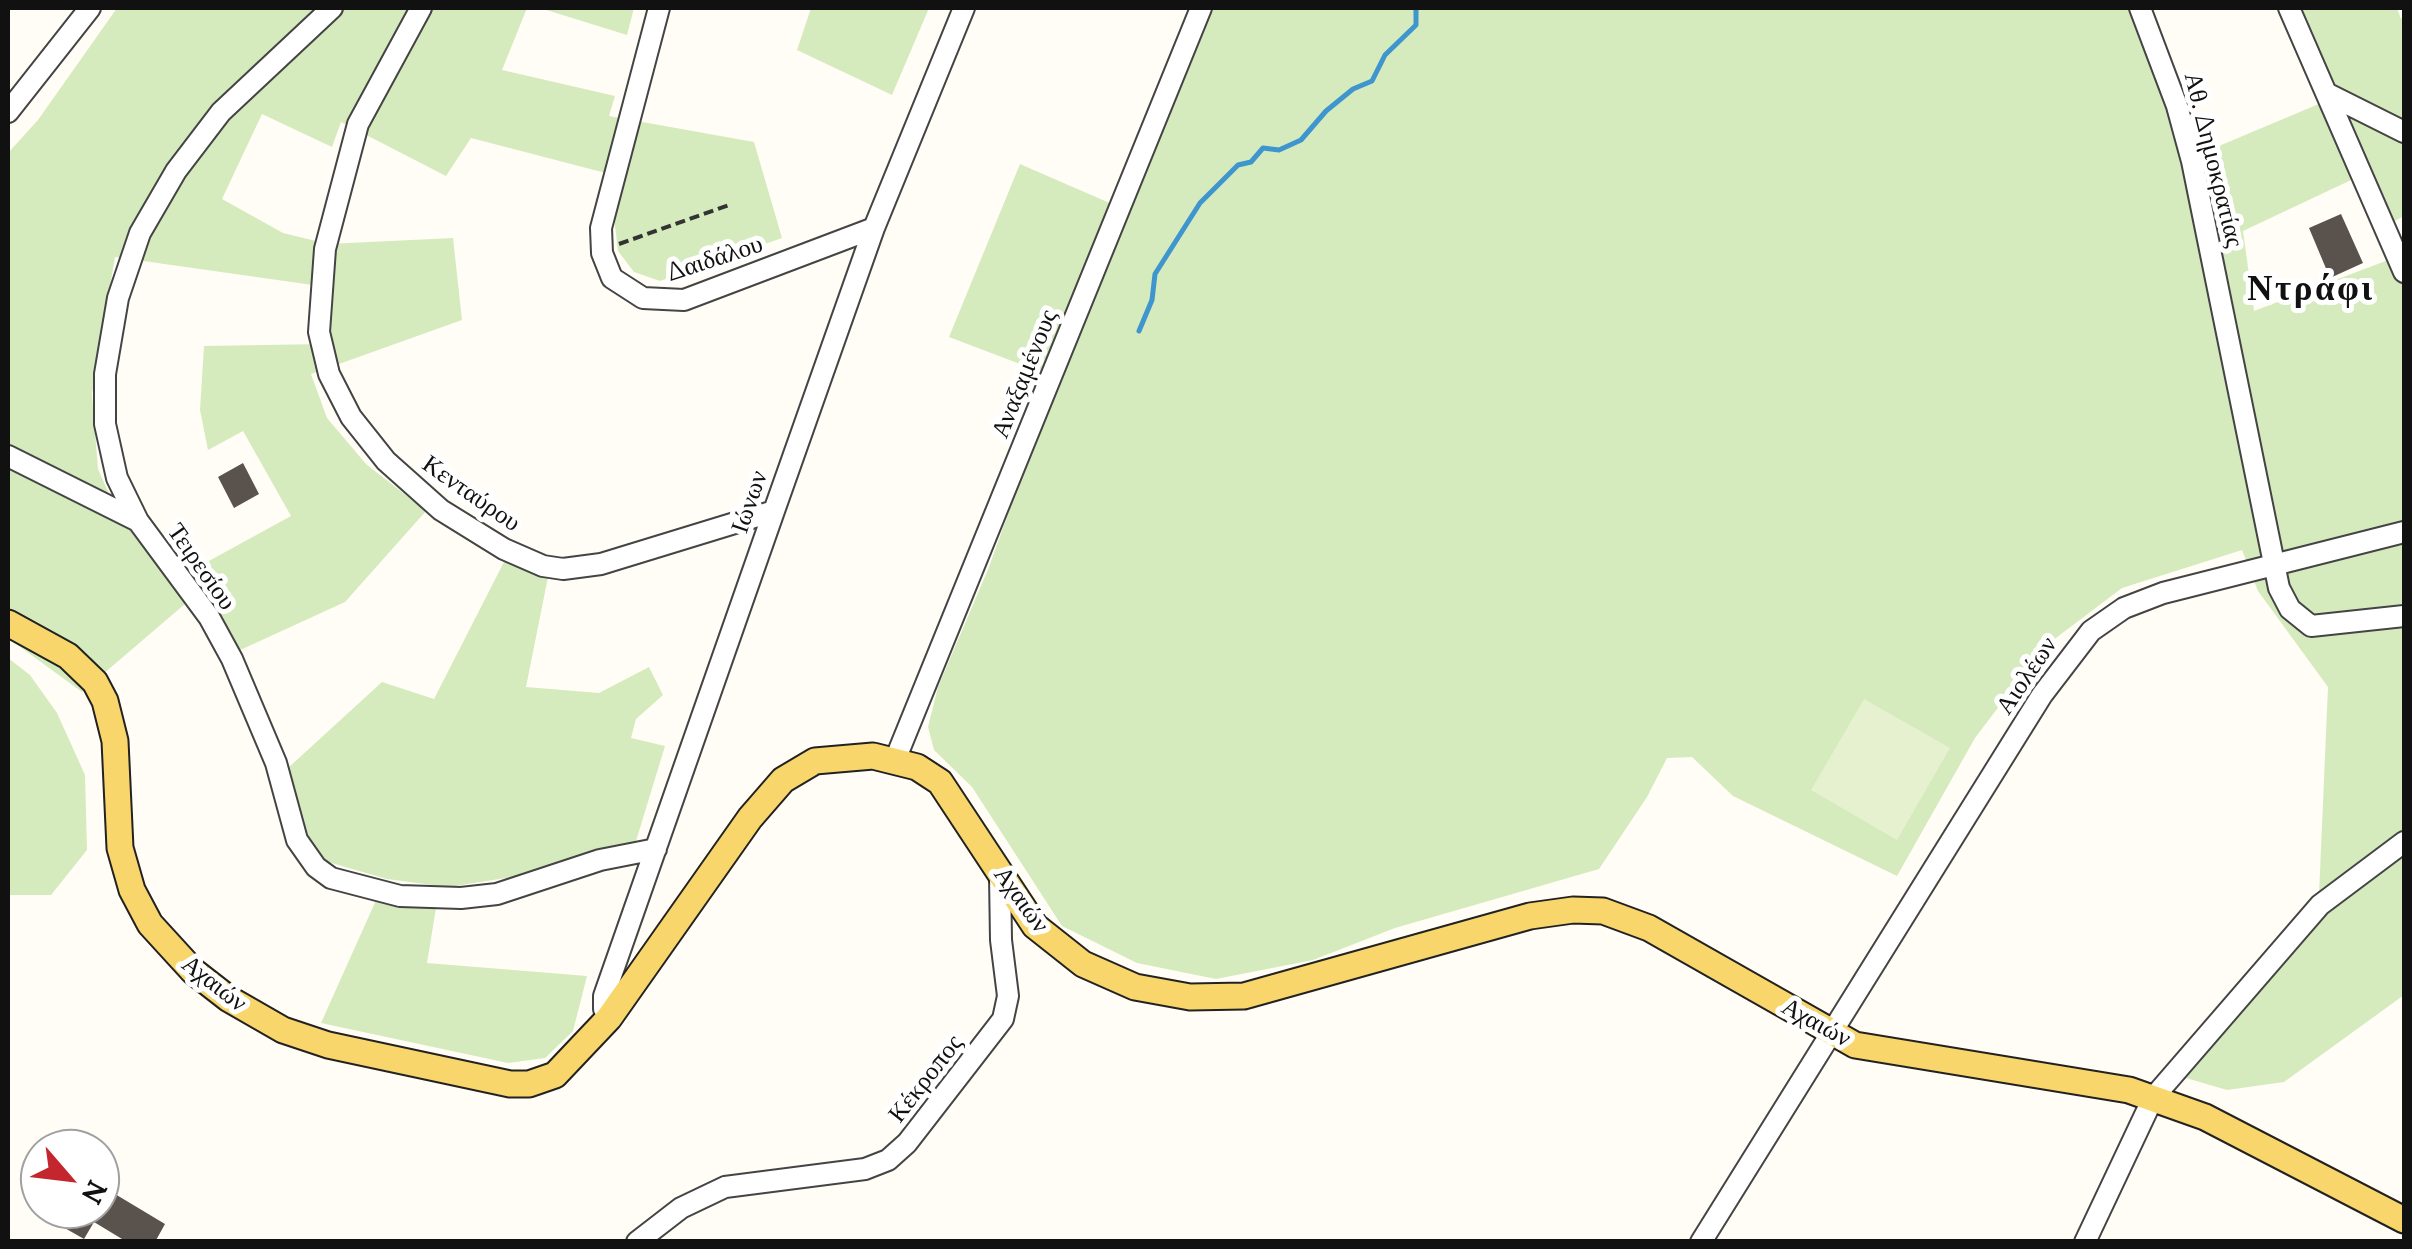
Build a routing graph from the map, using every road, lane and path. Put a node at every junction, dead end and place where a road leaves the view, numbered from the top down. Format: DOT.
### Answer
graph roads {
  1 [pos="90,8"];
  2 [pos="332,8"];
  3 [pos="421,8"];
  4 [pos="659,8"];
  5 [pos="964,8"];
  6 [pos="1201,8"];
  7 [pos="2140,8"];
  8 [pos="2289,8"];
  9 [pos="2326,93"];
  10 [pos="8,112"];
  11 [pos="2404,132"];
  12 [pos="732,204"];
  13 [pos="874,228"];
  14 [pos="600,241"];
  15 [pos="2404,272"];
  16 [pos="8,456"];
  17 [pos="774,511"];
  18 [pos="138,521"];
  19 [pos="2404,532"];
  20 [pos="2274,563"];
  21 [pos="2404,616"];
  22 [pos="8,624"];
  23 [pos="894,760"];
  24 [pos="2404,842"];
  25 [pos="656,850"];
  26 [pos="1000,876"];
  27 [pos="609,1018"];
  28 [pos="1829,1032"];
  29 [pos="2153,1098"];
  30 [pos="2404,1220"];
  31 [pos="637,1242"];
  32 [pos="1701,1242"];
  33 [pos="2084,1242"];
  1 -- 10 [label="street"];
  2 -- 18 [label="street, Τειρεσίου"];
  3 -- 17 [label="street, Κενταύρου"];
  4 -- 14 [label="street"];
  5 -- 13 [label="street, Ιώνων"];
  6 -- 23 [label="street, Αναξαμένους"];
  7 -- 20 [label="street, Αθ. Δημοκρατίας"];
  8 -- 9 [label="street"];
  9 -- 11 [label="street"];
  9 -- 15 [label="street"];
  12 -- 14 [label="path"];
  13 -- 14 [label="street, Δαιδάλου"];
  13 -- 17 [label="street, Ιώνων"];
  16 -- 18 [label="street"];
  17 -- 25 [label="street, Ιώνων"];
  18 -- 25 [label="street, Τειρεσίου"];
  19 -- 20 [label="street, Αιολέων"];
  20 -- 21 [label="street, Αθ. Δημοκρατίας"];
  20 -- 28 [label="street, Αιολέων"];
  22 -- 27 [label="main road, Αχαιών"];
  23 -- 26 [label="main road, Αχαιών"];
  23 -- 27 [label="main road, Αχαιών"];
  24 -- 29 [label="street"];
  25 -- 27 [label="street, Ιώνων"];
  26 -- 28 [label="main road, Αχαιών"];
  26 -- 31 [label="street, Κέκροπος"];
  28 -- 29 [label="main road, Αχαιών"];
  28 -- 32 [label="street, Αιολέων"];
  29 -- 30 [label="main road, Αχαιών"];
  29 -- 33 [label="street"];
}
